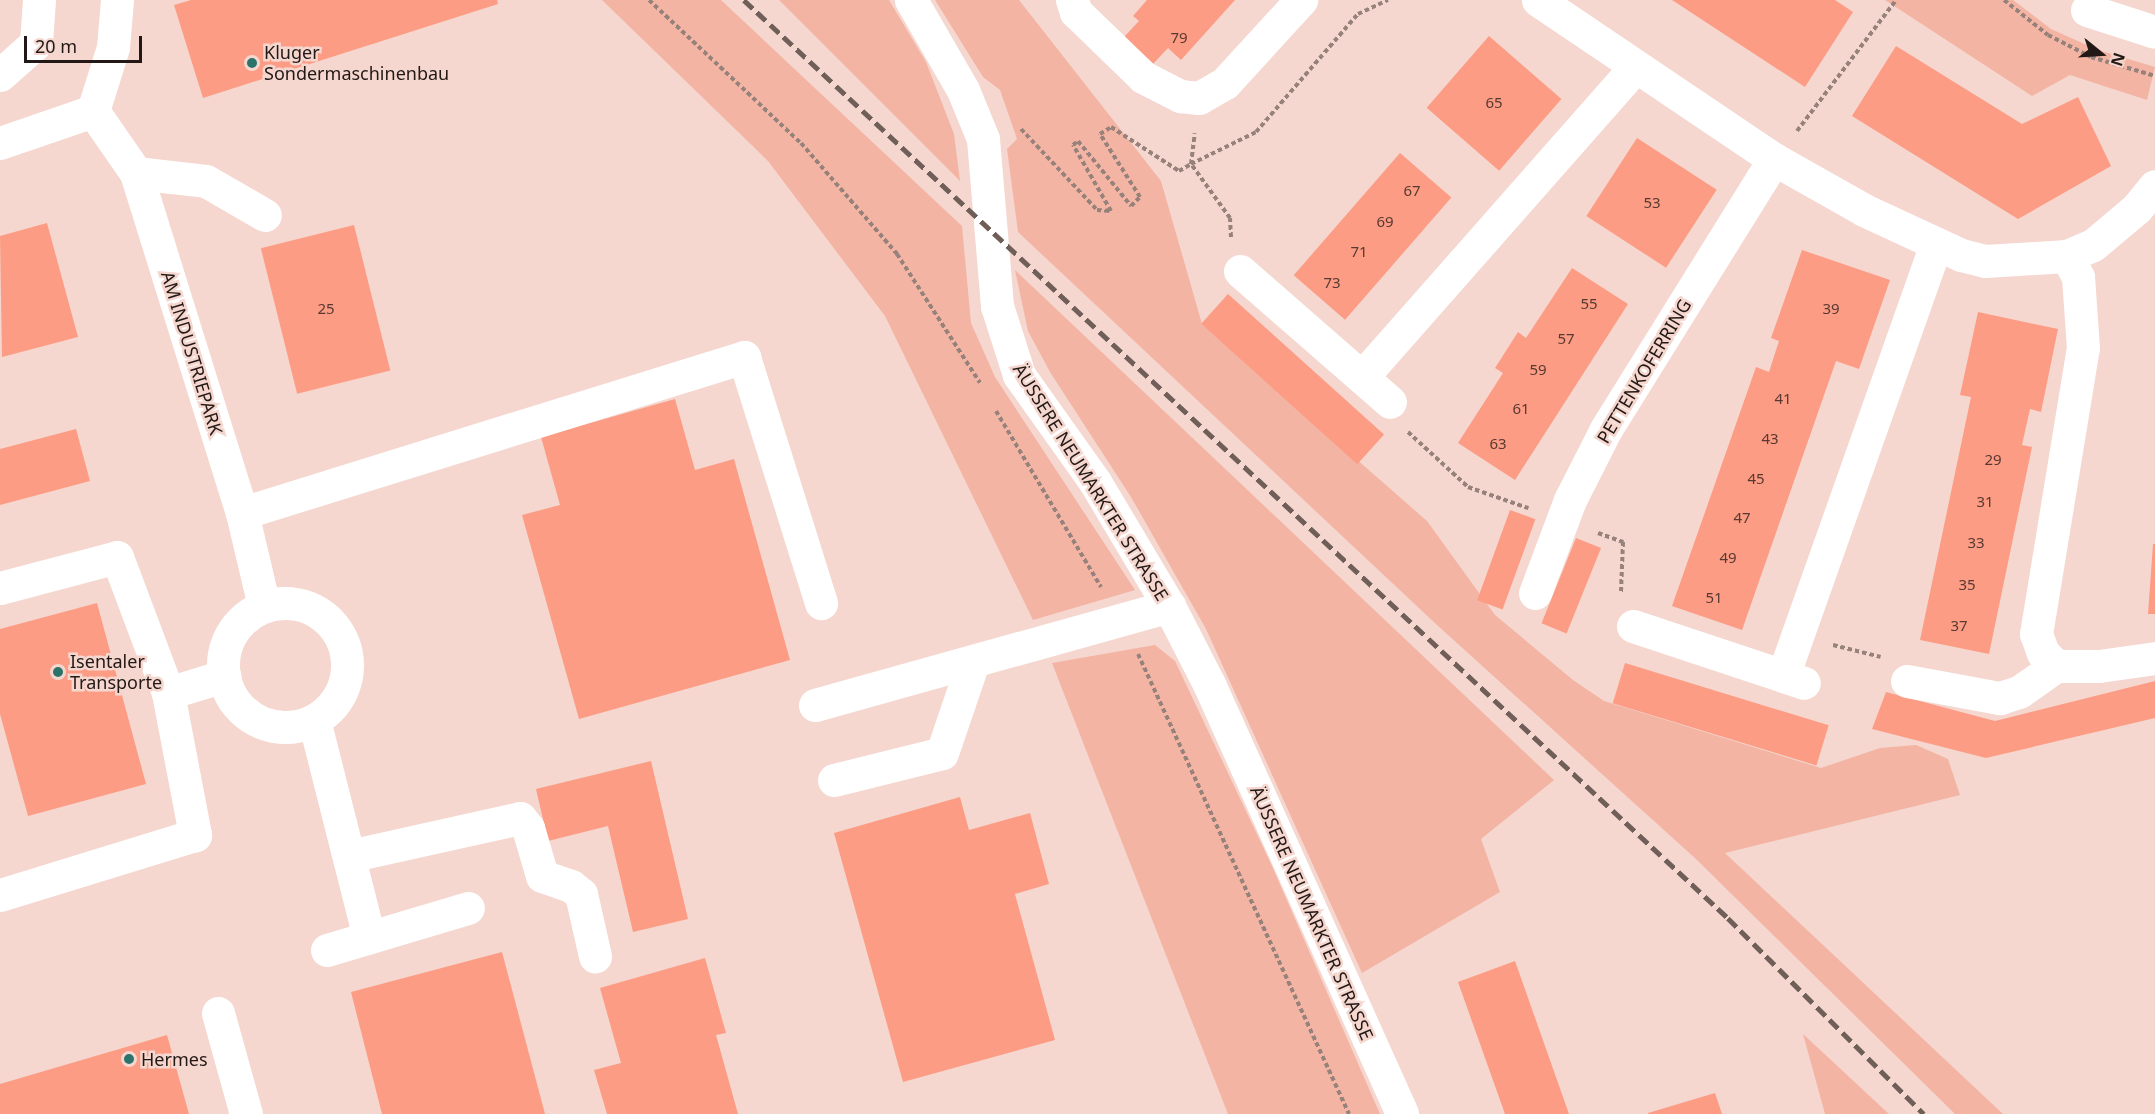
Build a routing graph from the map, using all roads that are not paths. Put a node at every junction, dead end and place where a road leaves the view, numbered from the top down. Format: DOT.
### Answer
graph roads {
  1 [pos="39,0"];
  2 [pos="117,0"];
  3 [pos="911,0"];
  4 [pos="1072,0"];
  5 [pos="1300,0"];
  6 [pos="1558,6"];
  7 [pos="2086,10"];
  8 [pos="2155,32"];
  9 [pos="1635,67"];
  10 [pos="0,75"];
  11 [pos="93,111"];
  12 [pos="0,143"];
  13 [pos="1774,159"];
  14 [pos="136,173"];
  15 [pos="2155,186"];
  16 [pos="265,215"];
  17 [pos="1935,246"];
  18 [pos="2067,256"];
  19 [pos="1240,271"];
  20 [pos="1362,377"];
  21 [pos="1390,402"];
  22 [pos="242,513"];
  23 [pos="0,588"];
  24 [pos="1535,593"];
  25 [pos="821,603"];
  26 [pos="264,606"];
  27 [pos="1169,606"];
  28 [pos="1633,626"];
  29 [pos="2155,658"];
  30 [pos="973,662"];
  31 [pos="2056,666"];
  32 [pos="224,676"];
  33 [pos="1907,681"];
  34 [pos="168,693"];
  35 [pos="815,705"];
  36 [pos="314,720"];
  37 [pos="834,780"];
  38 [pos="349,856"];
  39 [pos="0,895"];
  40 [pos="468,908"];
  41 [pos="369,937"];
  42 [pos="327,950"];
  43 [pos="595,956"];
  44 [pos="218,1013"];
  45 [pos="246,1114"];
  46 [pos="1402,1114"];
  1 -- 10 [label="street"];
  2 -- 11 [label="street"];
  3 -- 27 [label="street, ÄUSSERE NEUMARKTER STRASSE"];
  4 -- 5 [label="street"];
  6 -- 9 [label="street"];
  7 -- 8 [label="street"];
  9 -- 13 [label="street"];
  9 -- 20 [label="street"];
  11 -- 12 [label="street"];
  11 -- 14 [label="street, AM INDUSTRIEPARK"];
  13 -- 17 [label="street"];
  13 -- 24 [label="street, PETTENKOFERRING"];
  14 -- 16 [label="street"];
  14 -- 22 [label="street, AM INDUSTRIEPARK"];
  15 -- 18 [label="street"];
  17 -- 18 [label="street"];
  17 -- 28 [label="street"];
  18 -- 31 [label="street"];
  19 -- 20 [label="street"];
  20 -- 21 [label="street"];
  22 -- 25 [label="street"];
  22 -- 26 [label="street, AM INDUSTRIEPARK"];
  23 -- 34 [label="street"];
  26 -- 32 [label="street"];
  26 -- 36 [label="street"];
  27 -- 30 [label="street"];
  27 -- 46 [label="street, ÄUSSERE NEUMARKTER STRASSE"];
  29 -- 31 [label="street"];
  30 -- 35 [label="street"];
  30 -- 37 [label="street"];
  31 -- 33 [label="street"];
  32 -- 34 [label="street"];
  32 -- 36 [label="street"];
  34 -- 39 [label="street"];
  36 -- 38 [label="street"];
  38 -- 41 [label="street"];
  38 -- 43 [label="street"];
  40 -- 41 [label="street"];
  41 -- 42 [label="street"];
  44 -- 45 [label="street"];
}
